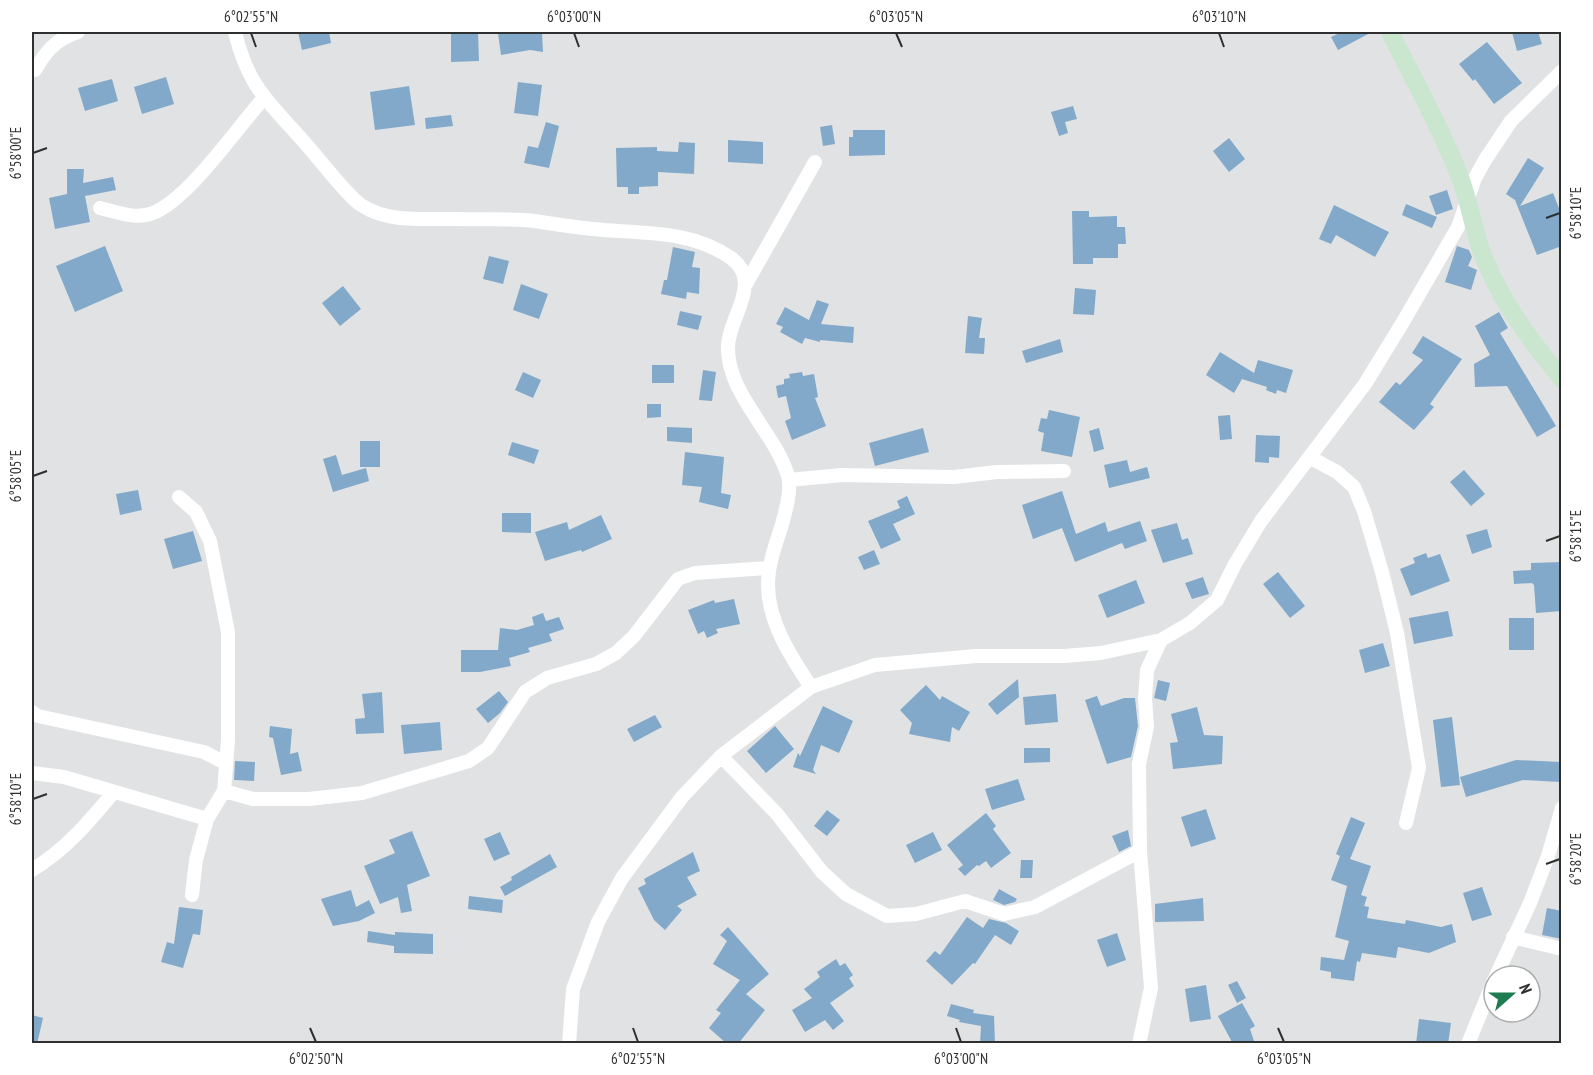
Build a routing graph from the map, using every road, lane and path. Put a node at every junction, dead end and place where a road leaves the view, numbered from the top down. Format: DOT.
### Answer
graph roads {
  1 [pos="78,32"];
  2 [pos="235,32"];
  3 [pos="1390,32"];
  4 [pos="35,70"];
  5 [pos="1562,71"];
  6 [pos="263,99"];
  7 [pos="815,162"];
  8 [pos="1468,199"];
  9 [pos="100,208"];
  10 [pos="746,284"];
  11 [pos="1562,379"];
  12 [pos="1311,458"];
  13 [pos="1064,471"];
  14 [pos="789,480"];
  15 [pos="179,497"];
  16 [pos="769,568"];
  17 [pos="1161,640"];
  18 [pos="811,687"];
  19 [pos="32,712"];
  20 [pos="721,756"];
  21 [pos="225,763"];
  22 [pos="32,773"];
  23 [pos="224,791"];
  24 [pos="113,793"];
  25 [pos="1562,808"];
  26 [pos="207,819"];
  27 [pos="1406,823"];
  28 [pos="1140,851"];
  29 [pos="1555,857"];
  30 [pos="32,870"];
  31 [pos="192,895"];
  32 [pos="1513,937"];
  33 [pos="1562,949"];
  34 [pos="1501,964"];
  35 [pos="1482,1010"];
  36 [pos="569,1044"];
  37 [pos="1139,1044"];
  38 [pos="1468,1044"];
  1 -- 4 [label="street"];
  2 -- 6 [label="street"];
  3 -- 8 [label="street"];
  5 -- 8 [label="street"];
  6 -- 9 [label="street"];
  6 -- 10 [label="street"];
  7 -- 10 [label="street"];
  8 -- 11 [label="street"];
  8 -- 12 [label="street"];
  10 -- 14 [label="street"];
  12 -- 17 [label="street"];
  12 -- 27 [label="street"];
  13 -- 14 [label="street"];
  14 -- 16 [label="street"];
  15 -- 21 [label="street"];
  16 -- 18 [label="street"];
  16 -- 23 [label="street"];
  17 -- 18 [label="street"];
  17 -- 28 [label="street"];
  18 -- 20 [label="street"];
  19 -- 21 [label="street"];
  20 -- 28 [label="street"];
  20 -- 36 [label="street"];
  21 -- 23 [label="street"];
  22 -- 24 [label="street"];
  23 -- 26 [label="street"];
  24 -- 26 [label="street"];
  24 -- 30 [label="street"];
  25 -- 29 [label="street"];
  26 -- 31 [label="street"];
  28 -- 37 [label="street"];
  29 -- 32 [label="street"];
  32 -- 33 [label="street"];
  32 -- 34 [label="street"];
  35 -- 38 [label="street"];
}
